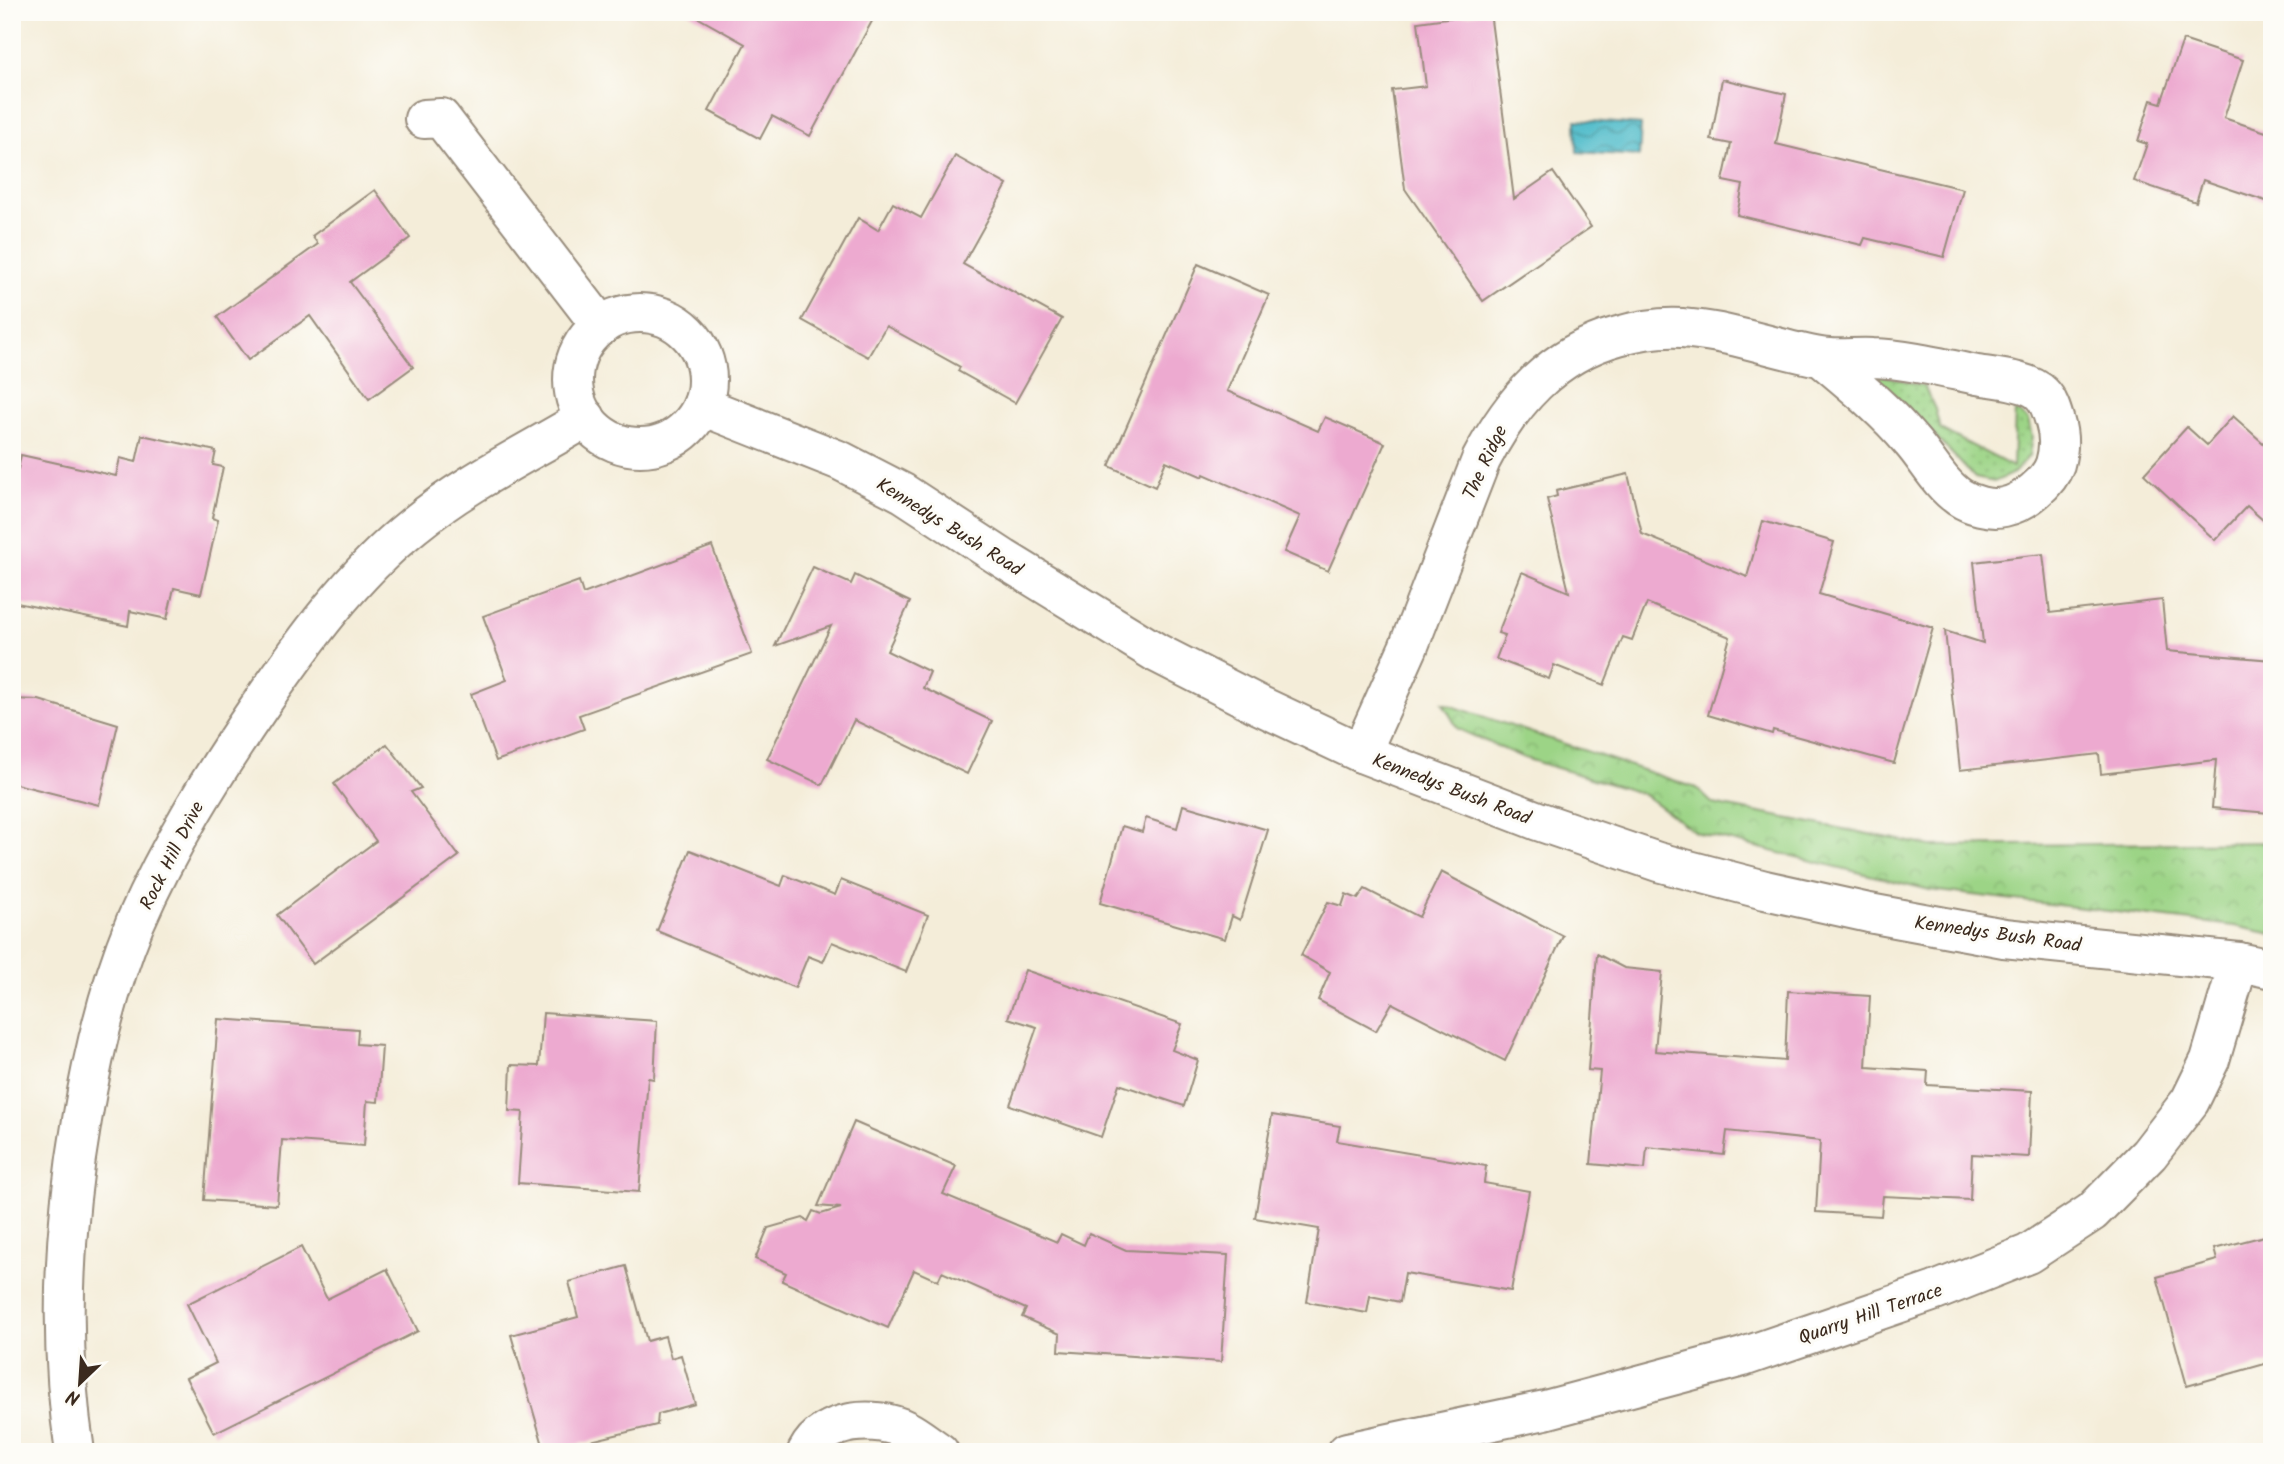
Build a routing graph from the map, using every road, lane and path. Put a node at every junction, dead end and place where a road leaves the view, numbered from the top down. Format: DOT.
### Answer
graph roads {
  1 [pos="424,119"];
  2 [pos="601,326"];
  3 [pos="1822,358"];
  4 [pos="702,406"];
  5 [pos="586,418"];
  6 [pos="1361,753"];
  7 [pos="2255,965"];
  8 [pos="75,1452"];
  9 [pos="807,1452"];
  10 [pos="939,1452"];
  11 [pos="1347,1452"];
  1 -- 2 [label="street"];
  2 -- 4 [label="street"];
  2 -- 5 [label="street"];
  3 -- 3 [label="street, The Ridge"];
  3 -- 6 [label="street, The Ridge"];
  4 -- 5 [label="street"];
  4 -- 6 [label="street, Kennedys Bush Road"];
  5 -- 8 [label="street, Rock Hill Drive"];
  6 -- 7 [label="street, Kennedys Bush Road"];
  7 -- 11 [label="street, Quarry Hill Terrace"];
  9 -- 10 [label="street"];
}
